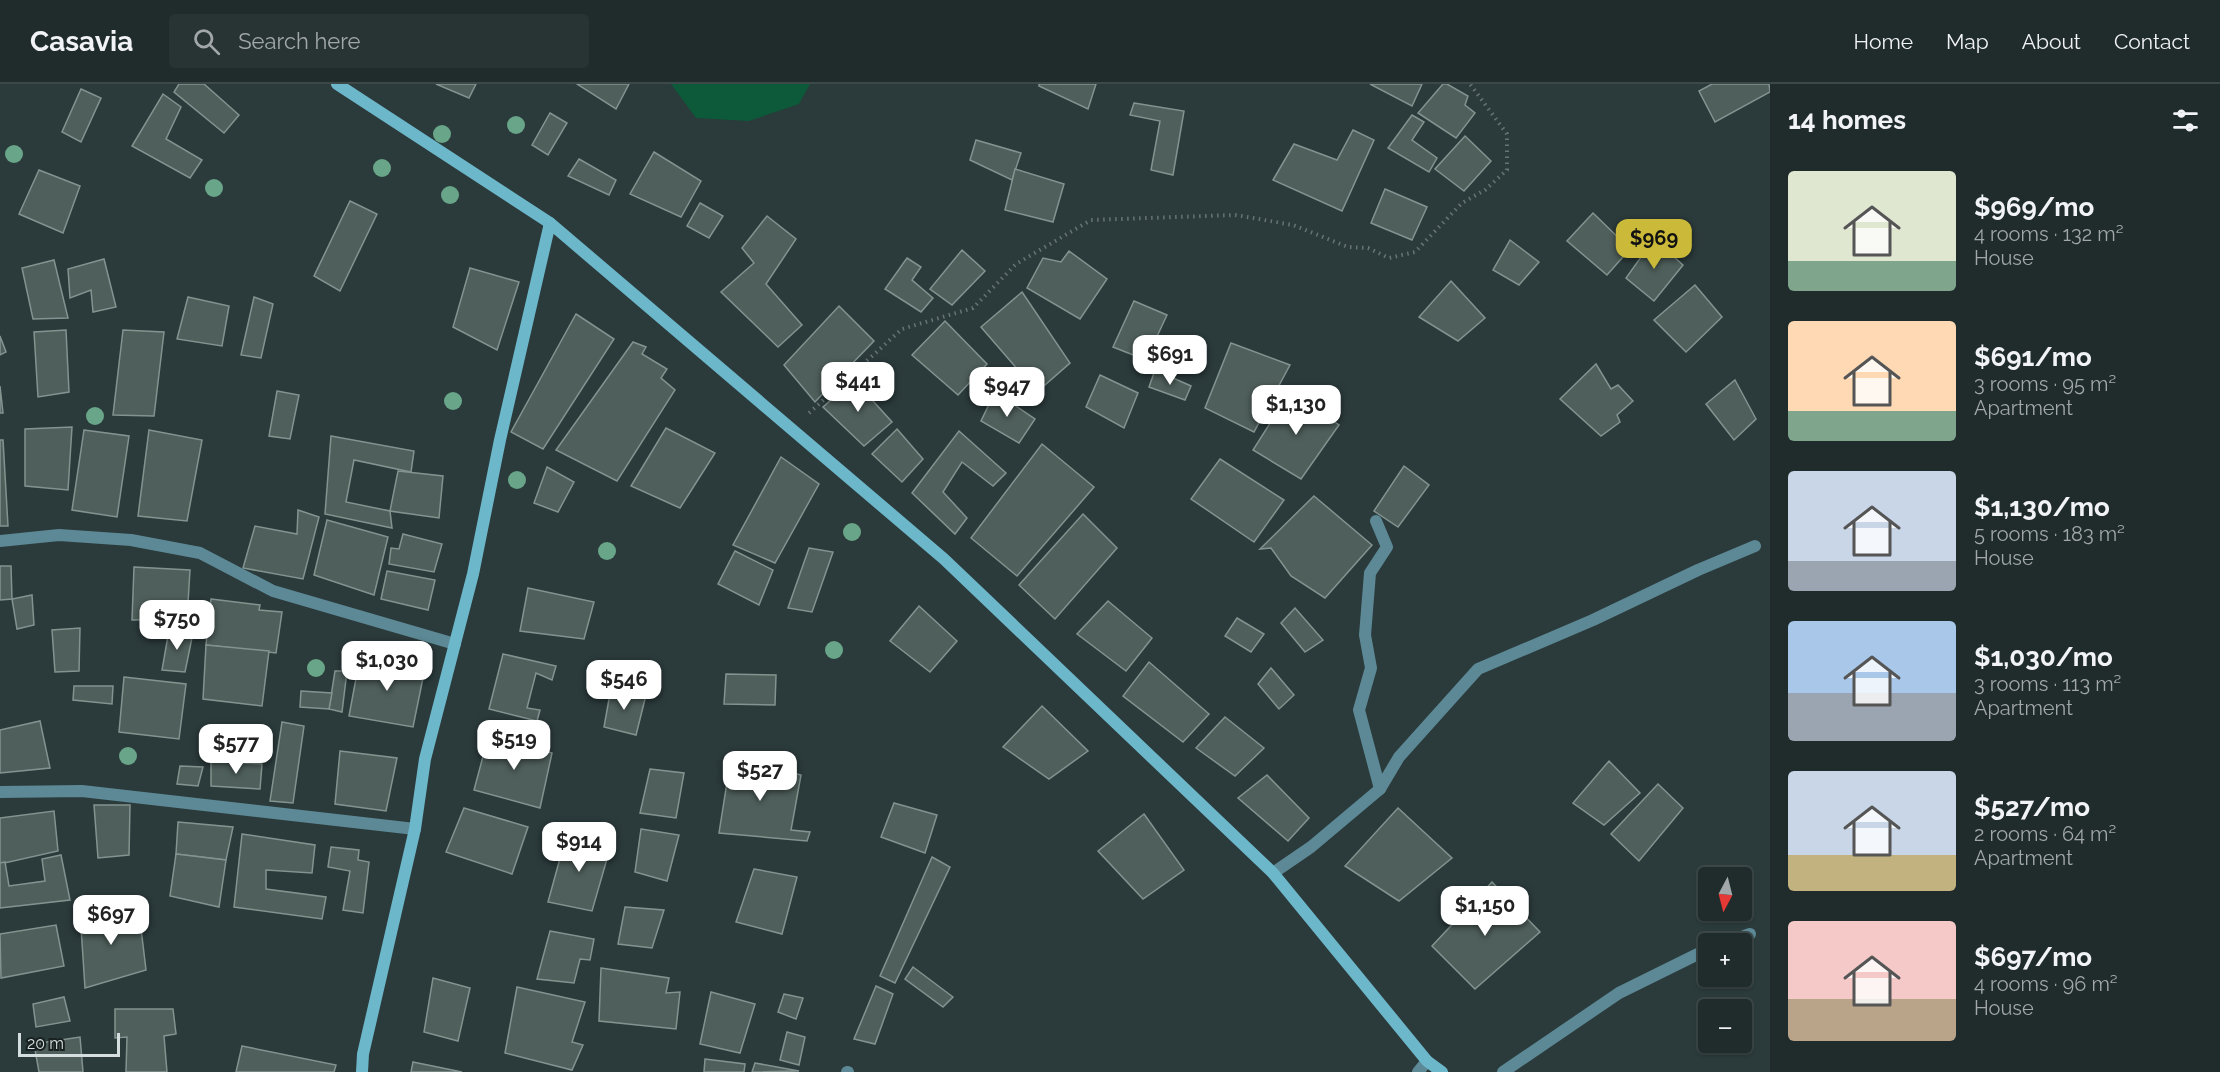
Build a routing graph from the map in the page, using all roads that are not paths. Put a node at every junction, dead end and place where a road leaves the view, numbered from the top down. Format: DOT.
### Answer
graph roads {
  1 [pos="337,84"];
  2 [pos="550,223"];
  3 [pos="1376,521"];
  4 [pos="0,541"];
  5 [pos="1755,546"];
  6 [pos="455,644"];
  7 [pos="1380,789"];
  8 [pos="0,792"];
  9 [pos="415,829"];
  10 [pos="1273,873"];
  11 [pos="1698,954"];
  12 [pos="1427,1061"];
  13 [pos="362,1072"];
  14 [pos="1418,1072"];
  15 [pos="1442,1072"];
  16 [pos="1503,1072"];
  1 -- 2 [label="street"];
  2 -- 6 [label="street"];
  2 -- 10 [label="street"];
  3 -- 7 [label="street"];
  4 -- 6 [label="street"];
  5 -- 7 [label="street"];
  6 -- 9 [label="street"];
  7 -- 10 [label="street"];
  8 -- 9 [label="street"];
  9 -- 13 [label="street"];
  10 -- 12 [label="street"];
  11 -- 16 [label="street"];
  12 -- 14 [label="street"];
  12 -- 15 [label="street"];
}
